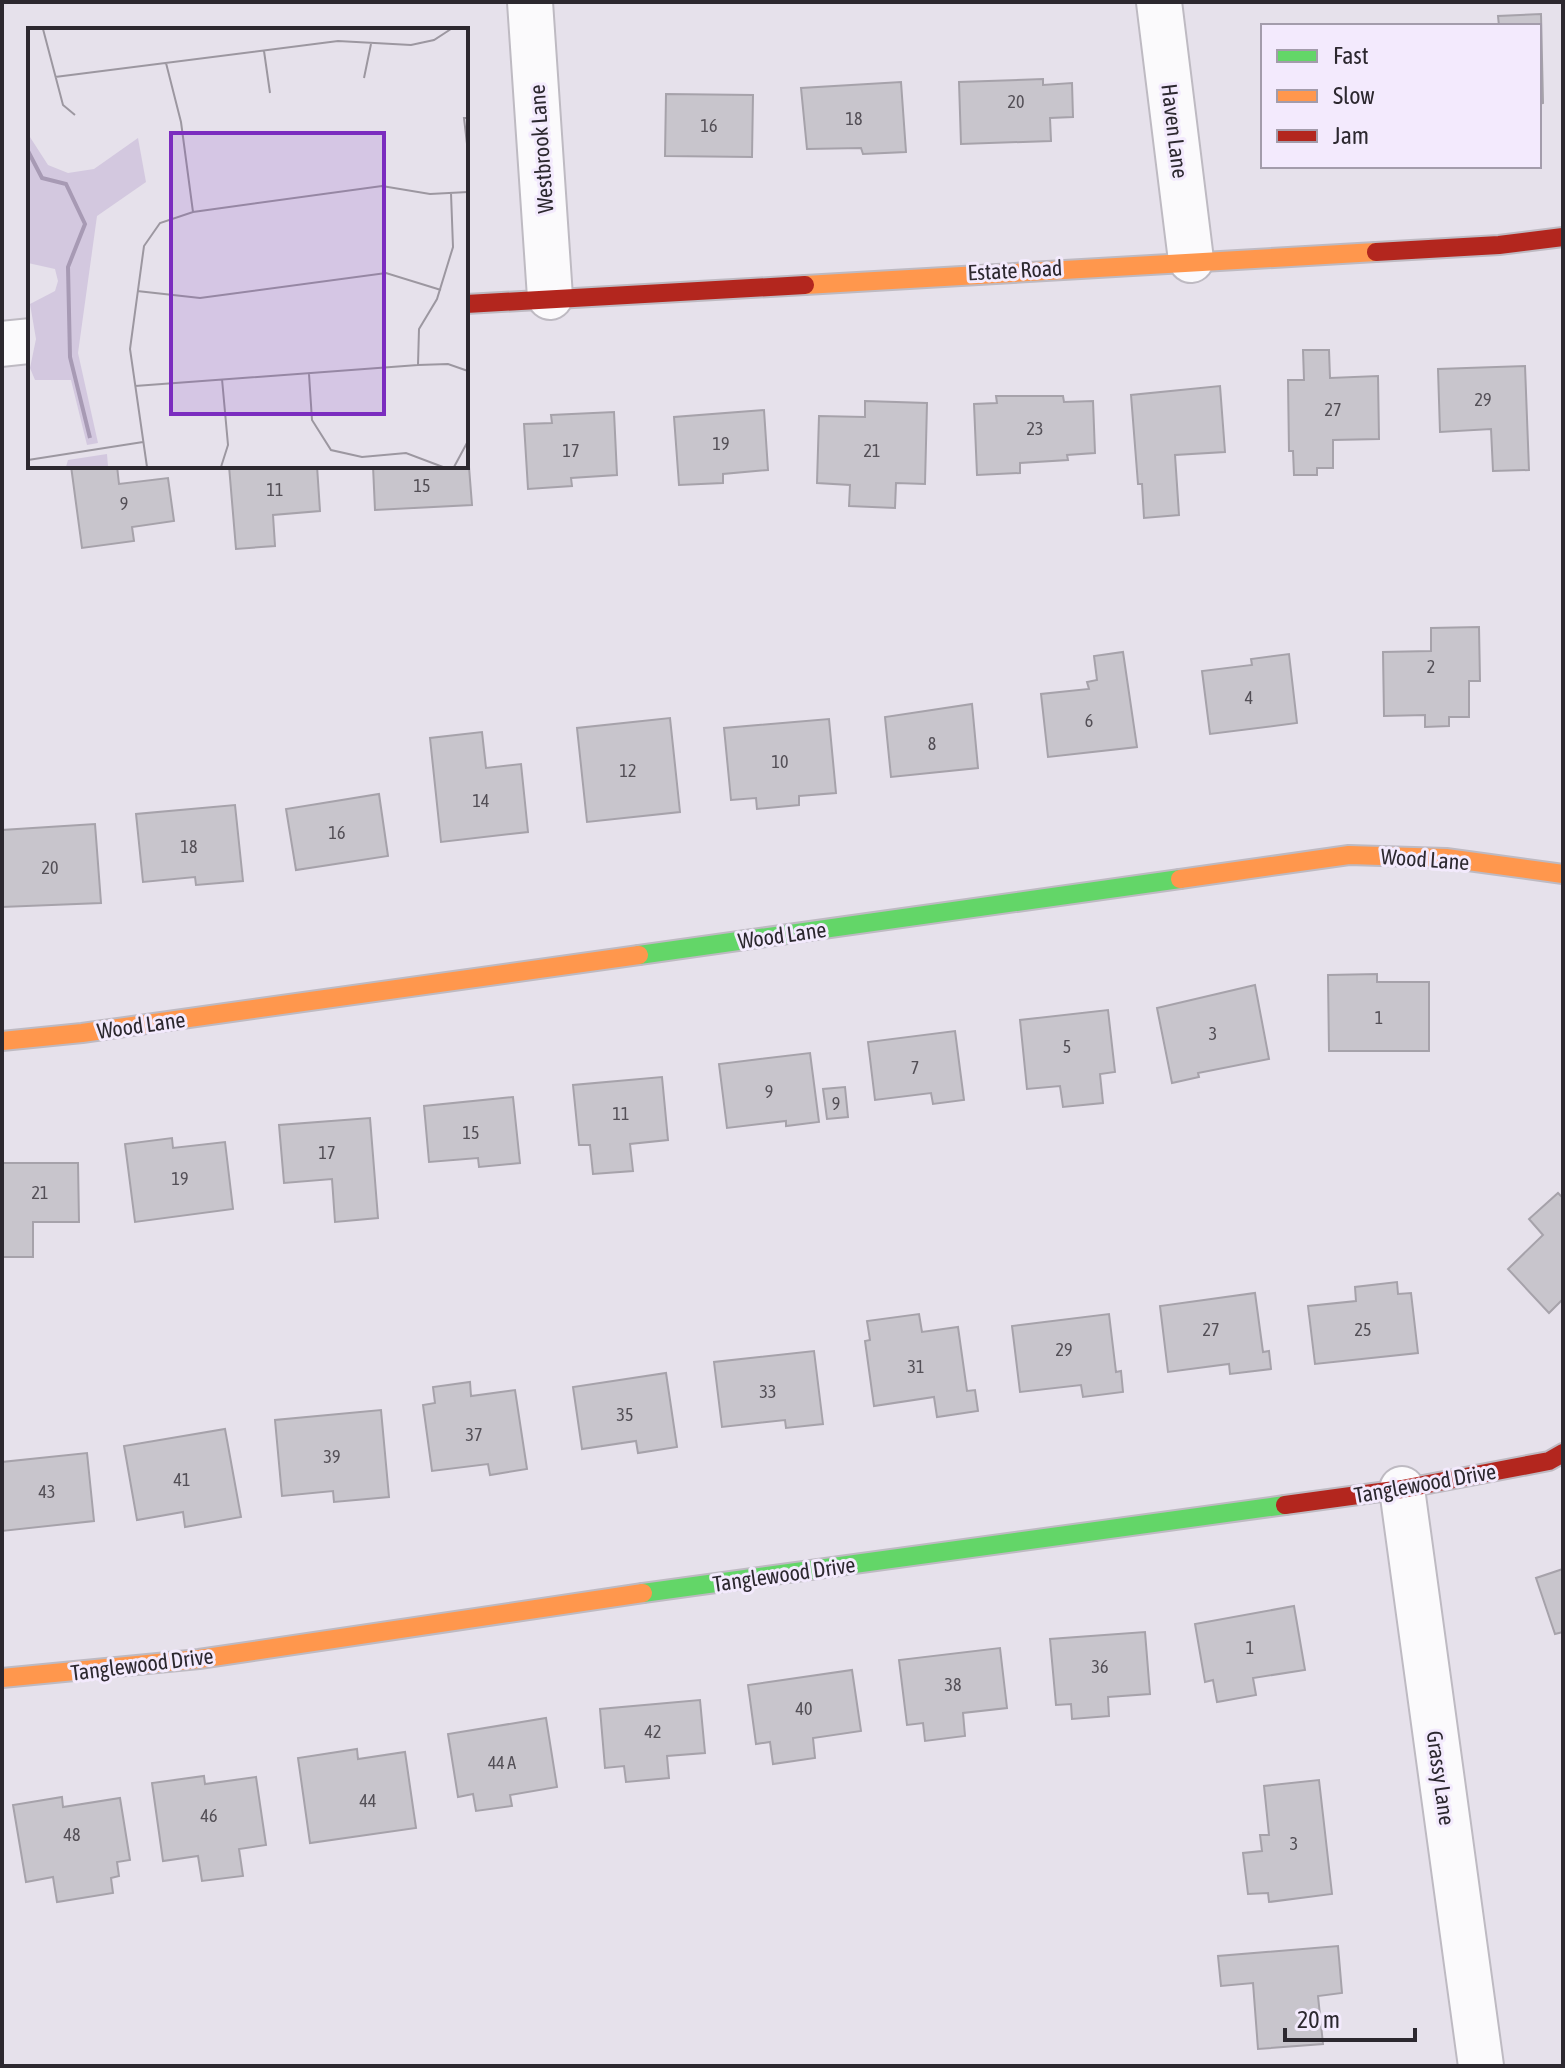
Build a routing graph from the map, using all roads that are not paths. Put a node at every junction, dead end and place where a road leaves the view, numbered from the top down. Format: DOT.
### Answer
graph roads {
  1 [pos="530,2"];
  2 [pos="1159,2"];
  3 [pos="1563,237"];
  4 [pos="1191,260"];
  5 [pos="550,297"];
  6 [pos="468,304"];
  7 [pos="28,341"];
  8 [pos="2,344"];
  9 [pos="1563,874"];
  10 [pos="2,1041"];
  11 [pos="1563,1453"];
  12 [pos="1402,1489"];
  13 [pos="2,1678"];
  14 [pos="1481,2066"];
  1 -- 5 [label="street, Westbrook Lane"];
  2 -- 4 [label="street, Haven Lane"];
  3 -- 4 [label="street, Estate Road"];
  4 -- 5 [label="street, Estate Road"];
  5 -- 6 [label="street, Estate Road"];
  7 -- 8 [label="street"];
  9 -- 10 [label="street, Wood Lane"];
  11 -- 12 [label="street, Tanglewood Drive"];
  12 -- 13 [label="street, Tanglewood Drive"];
  12 -- 14 [label="street, Grassy Lane"];
}
